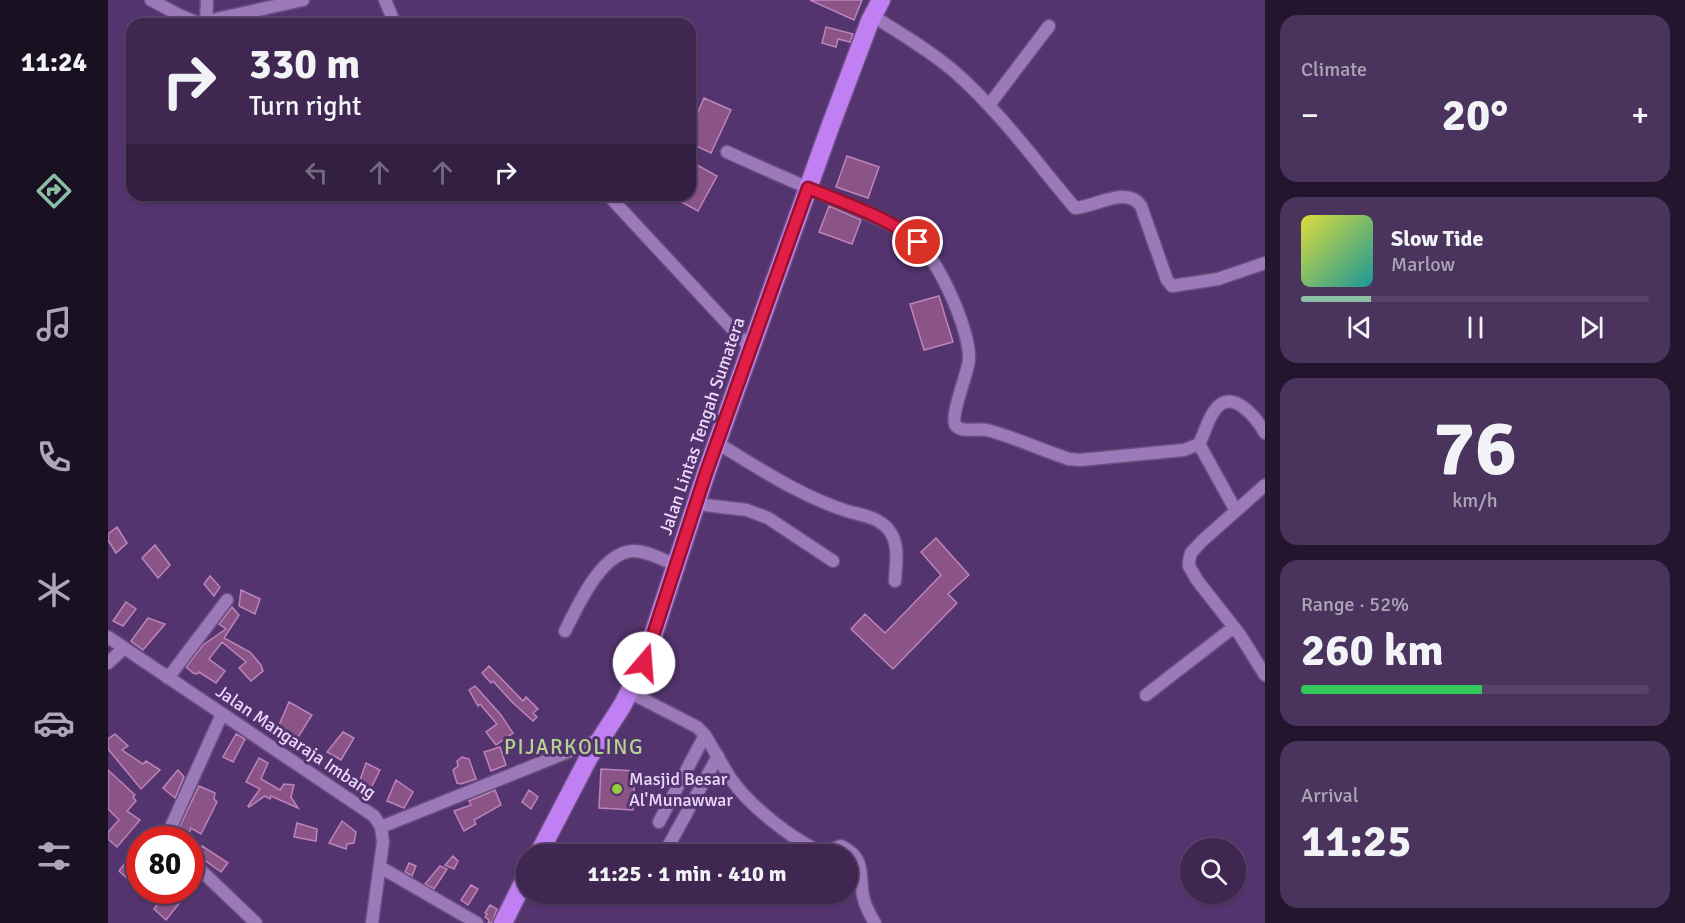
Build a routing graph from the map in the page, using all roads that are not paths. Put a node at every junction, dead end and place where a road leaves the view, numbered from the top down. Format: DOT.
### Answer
graph roads {
  1 [pos="151,0"];
  2 [pos="207,0"];
  3 [pos="303,0"];
  4 [pos="385,0"];
  5 [pos="167,8"];
  6 [pos="877,8"];
  7 [pos="168,18"];
  8 [pos="186,18"];
  9 [pos="206,18"];
  10 [pos="240,18"];
  11 [pos="392,18"];
  12 [pos="1049,26"];
  13 [pos="989,105"];
  14 [pos="726,152"];
  15 [pos="808,188"];
  16 [pos="614,201"];
  17 [pos="1265,264"];
  18 [pos="751,349"];
  19 [pos="1265,434"];
  20 [pos="717,443"];
  21 [pos="1198,444"];
  22 [pos="1265,485"];
  23 [pos="696,504"];
  24 [pos="1236,511"];
  25 [pos="833,561"];
  26 [pos="676,565"];
  27 [pos="895,581"];
  28 [pos="227,600"];
  29 [pos="1233,627"];
  30 [pos="565,631"];
  31 [pos="108,637"];
  32 [pos="124,648"];
  33 [pos="108,663"];
  34 [pos="1265,675"];
  35 [pos="168,678"];
  36 [pos="629,692"];
  37 [pos="1146,695"];
  38 [pos="222,714"];
  39 [pos="705,735"];
  40 [pos="601,739"];
  41 [pos="718,756"];
  42 [pos="658,822"];
  43 [pos="171,826"];
  44 [pos="381,827"];
  45 [pos="670,843"];
  46 [pos="544,844"];
  47 [pos="380,867"];
  48 [pos="204,873"];
  49 [pos="516,897"];
  50 [pos="256,923"];
  51 [pos="372,923"];
  52 [pos="477,923"];
  53 [pos="503,923"];
  54 [pos="875,923"];
  1 -- 5 [label="street"];
  2 -- 9 [label="street"];
  3 -- 10 [label="street"];
  4 -- 11 [label="street"];
  5 -- 7 [label="street"];
  5 -- 8 [label="street"];
  6 -- 13 [label="street"];
  6 -- 15 [label="highway, Jalan Lintas Tengah Sumatera"];
  12 -- 13 [label="street"];
  13 -- 17 [label="street"];
  14 -- 15 [label="street"];
  15 -- 18 [label="highway, Jalan Lintas Tengah Sumatera"];
  15 -- 21 [label="street"];
  16 -- 18 [label="street"];
  18 -- 20 [label="highway, Jalan Lintas Tengah Sumatera"];
  19 -- 21 [label="street"];
  20 -- 23 [label="highway, Jalan Lintas Tengah Sumatera"];
  20 -- 27 [label="street"];
  21 -- 24 [label="street"];
  22 -- 24 [label="street"];
  23 -- 25 [label="street"];
  23 -- 26 [label="highway, Jalan Lintas Tengah Sumatera"];
  24 -- 29 [label="street"];
  26 -- 30 [label="street"];
  26 -- 36 [label="highway, Jalan Lintas Tengah Sumatera"];
  28 -- 35 [label="street"];
  29 -- 34 [label="street"];
  29 -- 37 [label="street"];
  31 -- 32 [label="street, Jalan Mangaraja Imbang"];
  32 -- 33 [label="street"];
  32 -- 35 [label="street, Jalan Mangaraja Imbang"];
  35 -- 38 [label="street, Jalan Mangaraja Imbang"];
  36 -- 39 [label="street"];
  36 -- 40 [label="highway, Jalan Lintas Tengah Sumatera"];
  38 -- 43 [label="street"];
  38 -- 44 [label="street, Jalan Mangaraja Imbang"];
  39 -- 41 [label="street"];
  39 -- 42 [label="street"];
  40 -- 44 [label="street"];
  40 -- 46 [label="highway, Jalan Lintas Tengah Sumatera"];
  41 -- 45 [label="street"];
  41 -- 54 [label="street"];
  44 -- 47 [label="street"];
  47 -- 51 [label="street"];
  47 -- 52 [label="street"];
  48 -- 50 [label="street"];
  49 -- 53 [label="highway"];
}
